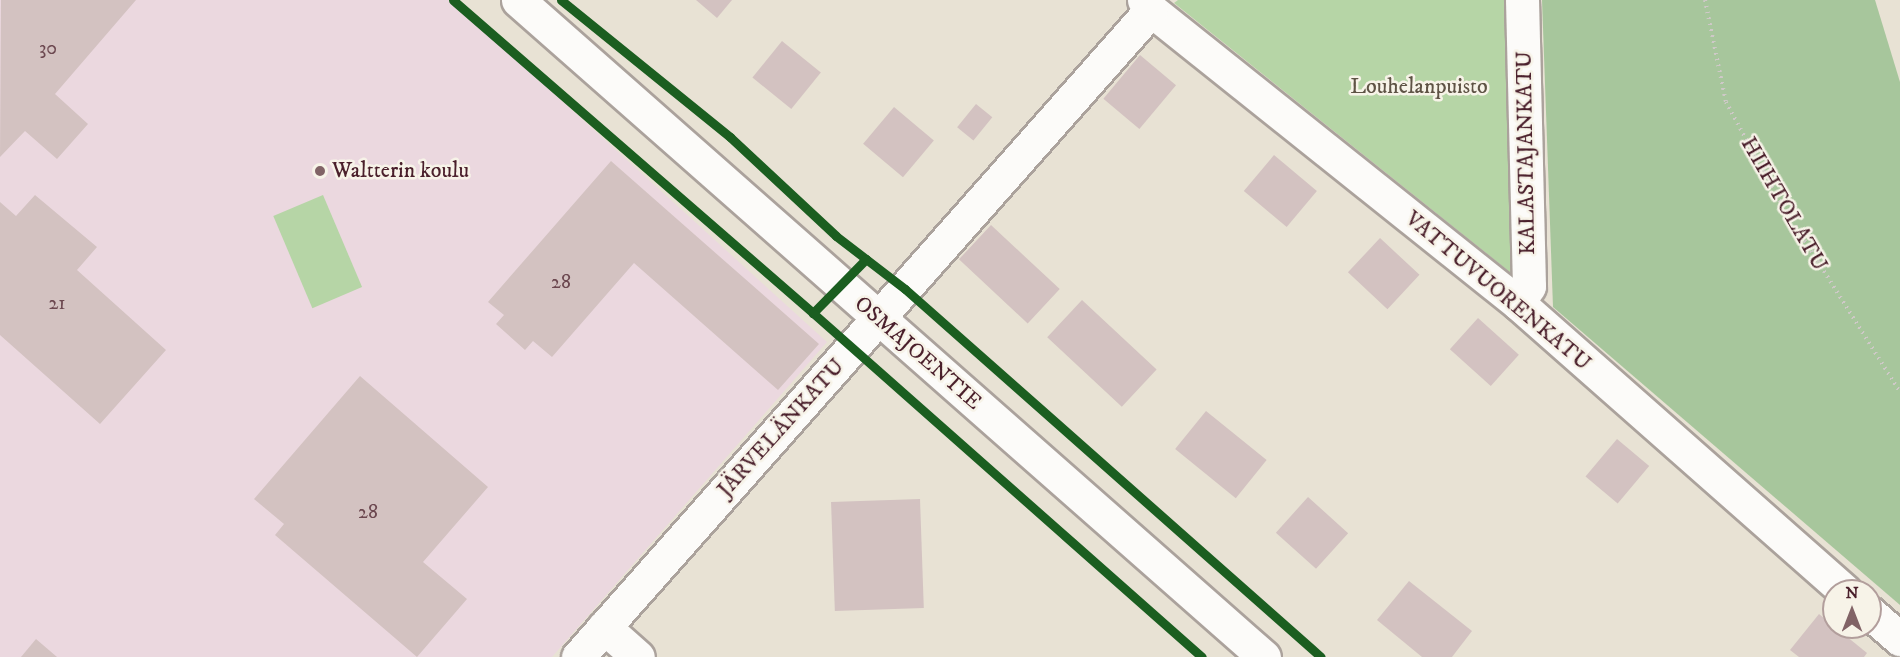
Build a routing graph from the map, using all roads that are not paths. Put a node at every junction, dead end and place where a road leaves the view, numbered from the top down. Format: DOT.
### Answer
graph roads {
  1 [pos="518,0"];
  2 [pos="1522,0"];
  3 [pos="1148,5"];
  4 [pos="1518,303"];
  5 [pos="879,319"];
  6 [pos="1831,579"];
  7 [pos="1882,623"];
  8 [pos="604,627"];
  9 [pos="1900,639"];
  10 [pos="578,657"];
  11 [pos="638,657"];
  12 [pos="1264,657"];
  1 -- 5 [label="street, OSMAJOENTIE"];
  2 -- 4 [label="street, KALASTAJANKATU"];
  3 -- 4 [label="street, VATTUVUORENKATU"];
  3 -- 5 [label="street, JÄRVELÄNKATU"];
  4 -- 6 [label="street, VATTUVUORENKATU"];
  5 -- 8 [label="street, JÄRVELÄNKATU"];
  5 -- 12 [label="street, OSMAJOENTIE"];
  7 -- 9 [label="street"];
  8 -- 10 [label="street, JÄRVELÄNKATU"];
  8 -- 11 [label="street"];
}
